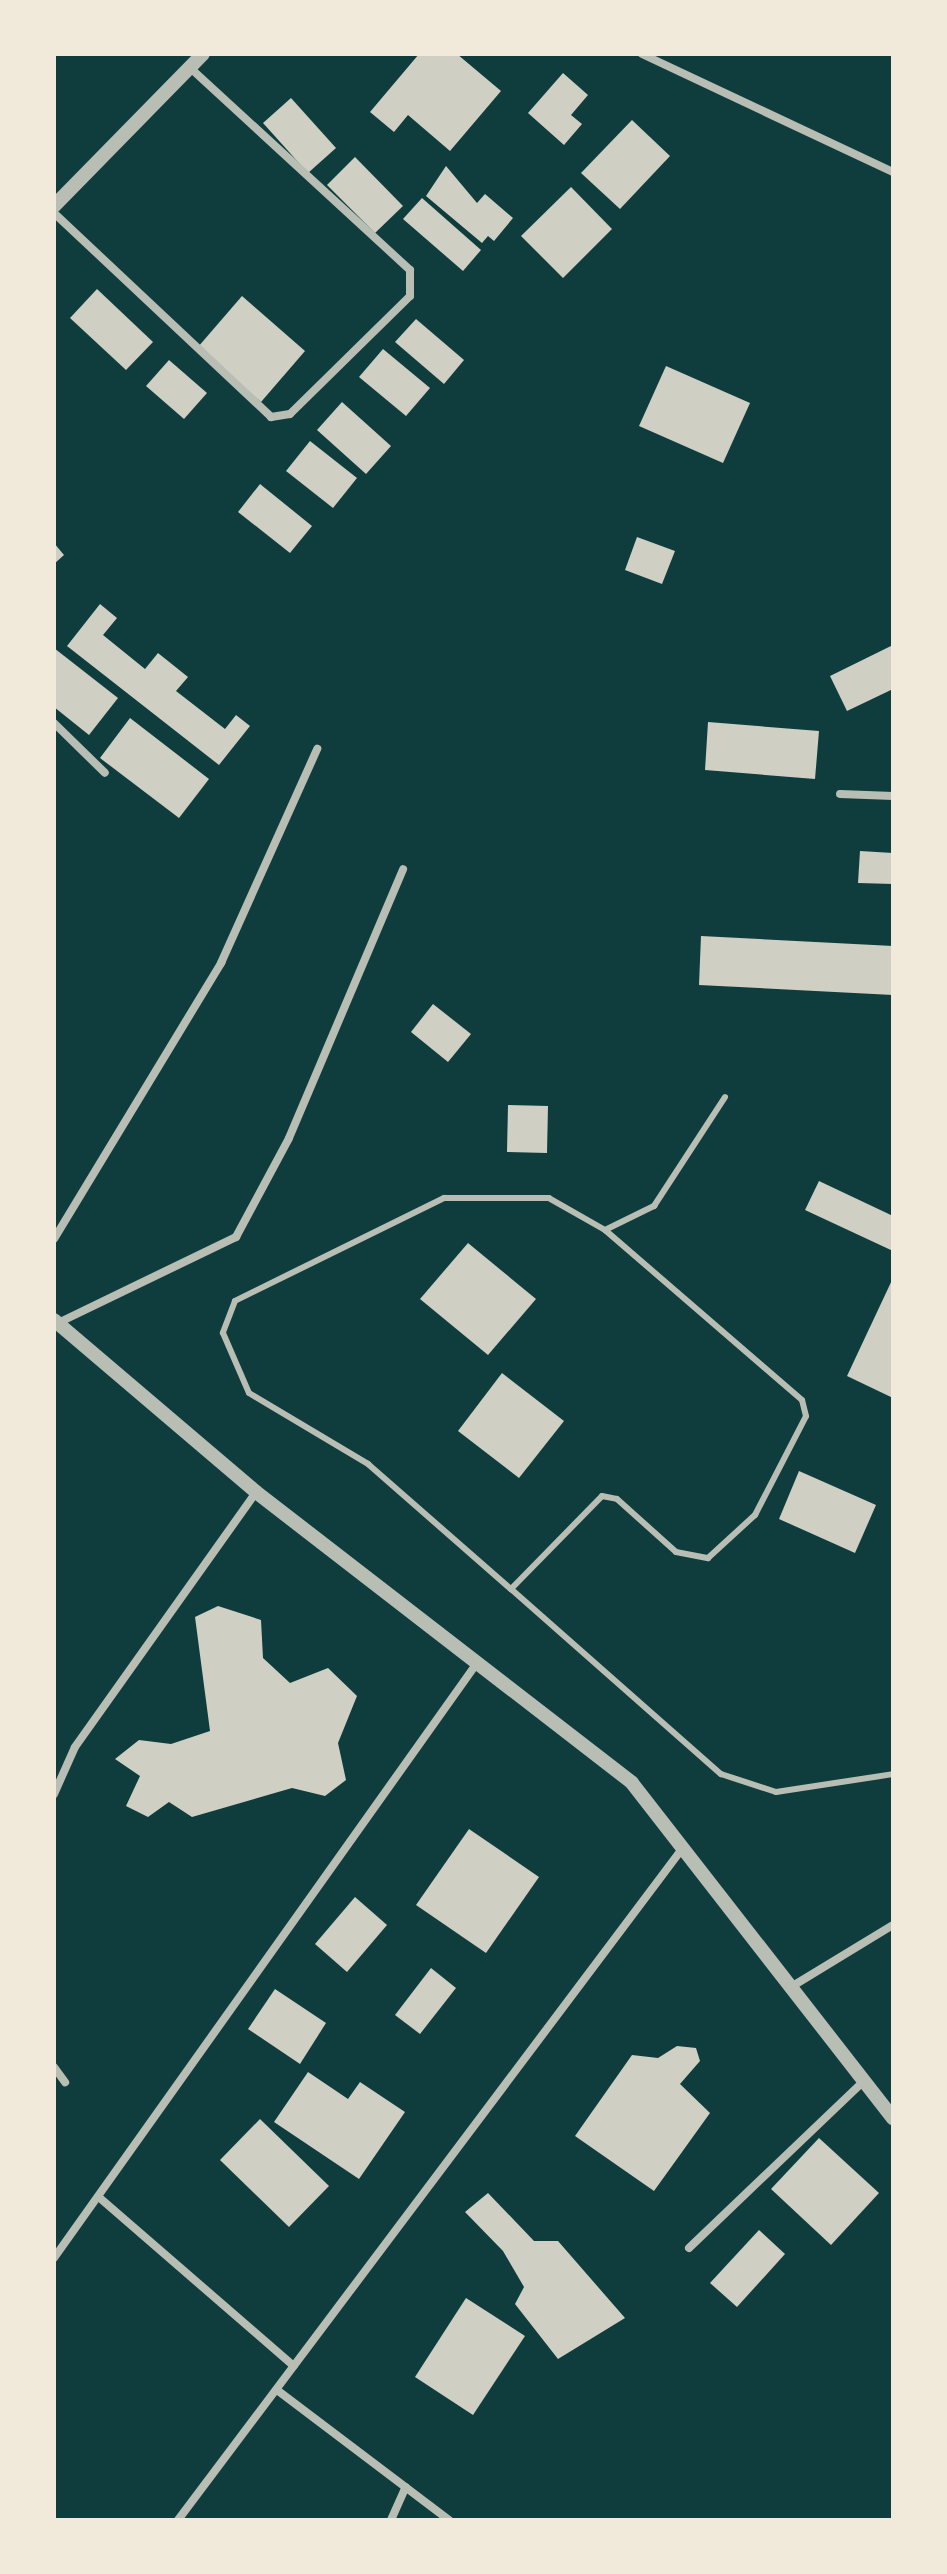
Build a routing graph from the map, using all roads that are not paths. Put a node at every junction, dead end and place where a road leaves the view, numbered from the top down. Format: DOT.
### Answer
graph roads {
  1 [pos="203,54"];
  2 [pos="642,54"];
  3 [pos="190,68"];
  4 [pos="893,172"];
  5 [pos="54,206"];
  6 [pos="54,213"];
  7 [pos="54,723"];
  8 [pos="317,749"];
  9 [pos="105,773"];
  10 [pos="840,794"];
  11 [pos="893,796"];
  12 [pos="403,869"];
  13 [pos="725,1097"];
  14 [pos="605,1230"];
  15 [pos="54,1239"];
  16 [pos="56,1322"];
  17 [pos="256,1492"];
  18 [pos="511,1589"];
  19 [pos="478,1662"];
  20 [pos="893,1774"];
  21 [pos="54,1794"];
  22 [pos="682,1849"];
  23 [pos="893,1925"];
  24 [pos="791,1987"];
  25 [pos="54,2067"];
  26 [pos="864,2081"];
  27 [pos="65,2082"];
  28 [pos="893,2118"];
  29 [pos="101,2199"];
  30 [pos="689,2248"];
  31 [pos="54,2258"];
  32 [pos="294,2366"];
  33 [pos="277,2390"];
  34 [pos="406,2487"];
  35 [pos="178,2520"];
  36 [pos="391,2520"];
  37 [pos="449,2520"];
  1 -- 3 [label="street"];
  2 -- 4 [label="street"];
  3 -- 5 [label="street"];
  3 -- 6 [label="street"];
  7 -- 9 [label="street"];
  8 -- 15 [label="street"];
  10 -- 11 [label="street"];
  12 -- 16 [label="street"];
  13 -- 14 [label="lane"];
  14 -- 18 [label="lane"];
  14 -- 18 [label="lane"];
  16 -- 17 [label="street"];
  17 -- 19 [label="street"];
  17 -- 21 [label="street"];
  18 -- 20 [label="lane"];
  19 -- 22 [label="street"];
  19 -- 29 [label="street"];
  22 -- 24 [label="street"];
  22 -- 32 [label="street"];
  23 -- 24 [label="street"];
  24 -- 26 [label="street"];
  25 -- 27 [label="street"];
  26 -- 28 [label="street"];
  26 -- 30 [label="street"];
  29 -- 31 [label="street"];
  29 -- 32 [label="street"];
  32 -- 33 [label="street"];
  33 -- 34 [label="street"];
  33 -- 35 [label="street"];
  34 -- 36 [label="street"];
  34 -- 37 [label="street"];
}
